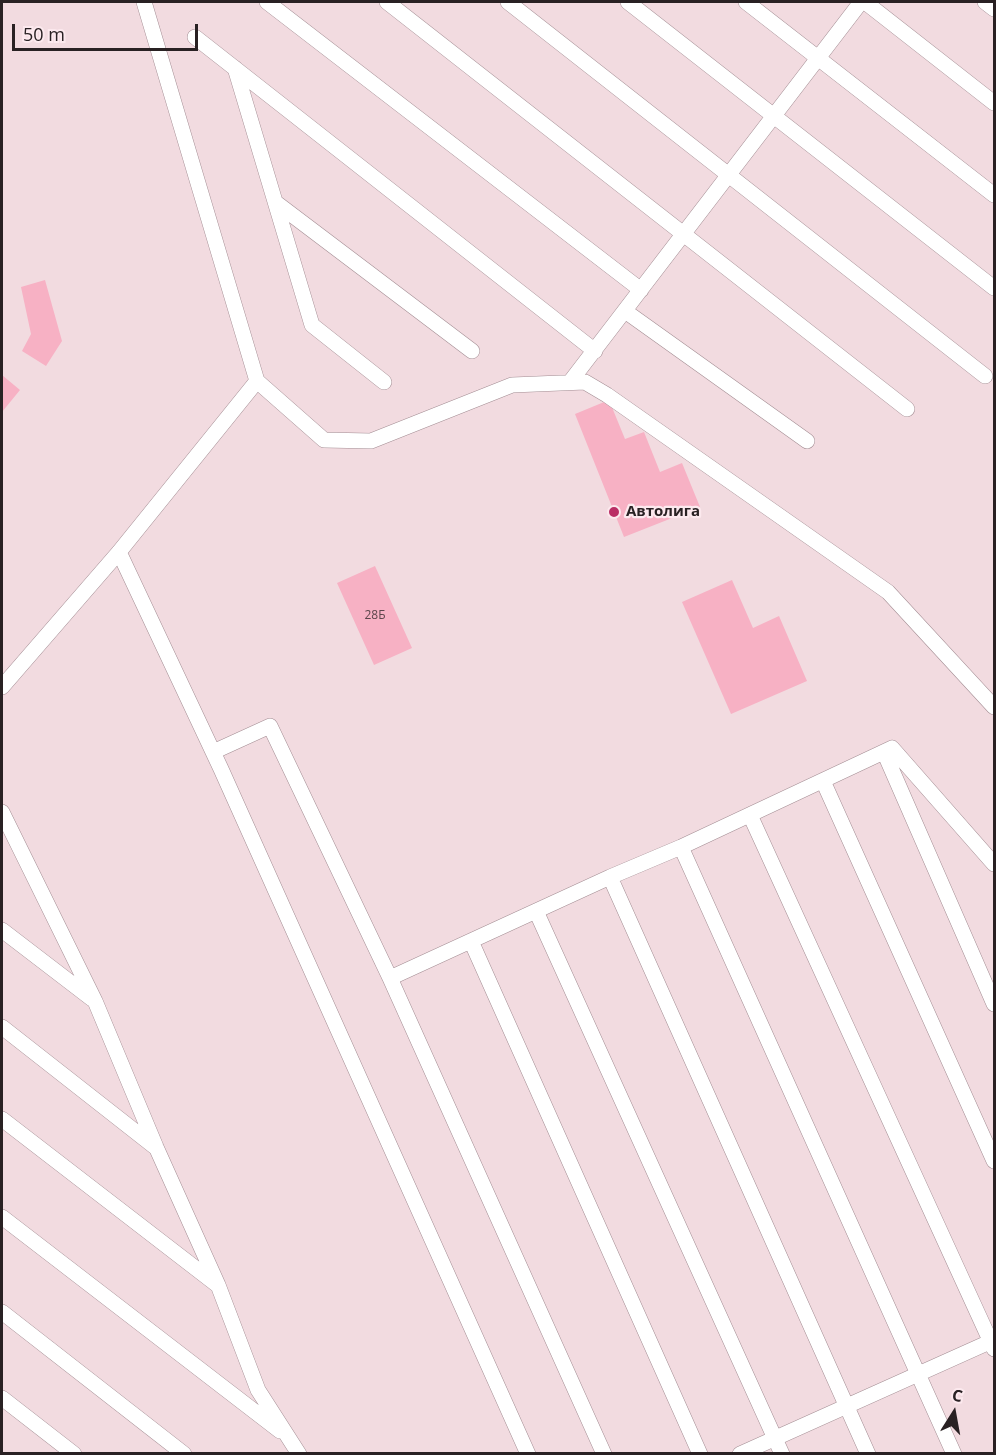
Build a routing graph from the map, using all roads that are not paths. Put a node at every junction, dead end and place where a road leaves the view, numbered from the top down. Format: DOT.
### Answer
graph roads {
  1 [pos="144,2"];
  2 [pos="267,2"];
  3 [pos="387,2"];
  4 [pos="508,2"];
  5 [pos="628,2"];
  6 [pos="746,2"];
  7 [pos="863,2"];
  8 [pos="985,2"];
  9 [pos="994,9"];
  10 [pos="195,37"];
  11 [pos="818,58"];
  12 [pos="235,68"];
  13 [pos="994,103"];
  14 [pos="774,116"];
  15 [pos="729,175"];
  16 [pos="994,195"];
  17 [pos="275,202"];
  18 [pos="684,234"];
  19 [pos="994,288"];
  20 [pos="641,290"];
  21 [pos="625,311"];
  22 [pos="472,351"];
  23 [pos="595,351"];
  24 [pos="985,376"];
  25 [pos="257,381"];
  26 [pos="384,382"];
  27 [pos="570,382"];
  28 [pos="907,408"];
  29 [pos="807,441"];
  30 [pos="119,552"];
  31 [pos="2,687"];
  32 [pos="994,708"];
  33 [pos="213,752"];
  34 [pos="884,752"];
  35 [pos="823,781"];
  36 [pos="2,812"];
  37 [pos="750,815"];
  38 [pos="681,847"];
  39 [pos="994,864"];
  40 [pos="610,877"];
  41 [pos="536,911"];
  42 [pos="2,930"];
  43 [pos="471,941"];
  44 [pos="390,978"];
  45 [pos="95,1001"];
  46 [pos="994,1004"];
  47 [pos="2,1027"];
  48 [pos="2,1119"];
  49 [pos="156,1147"];
  50 [pos="994,1161"];
  51 [pos="2,1217"];
  52 [pos="218,1285"];
  53 [pos="2,1312"];
  54 [pos="993,1343"];
  55 [pos="918,1374"];
  56 [pos="2,1398"];
  57 [pos="847,1406"];
  58 [pos="775,1438"];
  59 [pos="290,1439"];
  60 [pos="74,1454"];
  61 [pos="184,1454"];
  62 [pos="299,1454"];
  63 [pos="528,1454"];
  64 [pos="604,1454"];
  65 [pos="699,1454"];
  66 [pos="740,1454"];
  67 [pos="782,1454"];
  68 [pos="868,1454"];
  69 [pos="954,1454"];
  1 -- 25 [label="lane"];
  2 -- 20 [label="lane"];
  3 -- 18 [label="lane"];
  4 -- 15 [label="lane"];
  5 -- 14 [label="lane"];
  6 -- 11 [label="lane"];
  7 -- 11 [label="lane"];
  7 -- 13 [label="lane"];
  8 -- 9 [label="lane"];
  10 -- 12 [label="lane"];
  11 -- 14 [label="lane"];
  11 -- 16 [label="lane"];
  12 -- 17 [label="lane"];
  12 -- 23 [label="lane"];
  14 -- 15 [label="lane"];
  14 -- 19 [label="lane"];
  15 -- 18 [label="lane"];
  15 -- 24 [label="lane"];
  17 -- 22 [label="lane"];
  17 -- 26 [label="lane"];
  18 -- 20 [label="lane"];
  18 -- 28 [label="lane"];
  20 -- 21 [label="lane"];
  21 -- 23 [label="lane"];
  21 -- 29 [label="lane"];
  23 -- 27 [label="lane"];
  25 -- 27 [label="lane"];
  25 -- 30 [label="lane"];
  27 -- 32 [label="lane"];
  30 -- 31 [label="lane"];
  30 -- 33 [label="lane"];
  33 -- 44 [label="lane"];
  33 -- 63 [label="lane"];
  34 -- 35 [label="lane"];
  34 -- 39 [label="lane"];
  34 -- 46 [label="lane"];
  35 -- 37 [label="lane"];
  35 -- 50 [label="lane"];
  36 -- 45 [label="lane"];
  37 -- 38 [label="lane"];
  37 -- 54 [label="lane"];
  38 -- 40 [label="lane"];
  38 -- 55 [label="lane"];
  40 -- 41 [label="lane"];
  40 -- 57 [label="lane"];
  41 -- 43 [label="lane"];
  41 -- 58 [label="lane"];
  42 -- 45 [label="lane"];
  43 -- 44 [label="lane"];
  43 -- 65 [label="lane"];
  44 -- 64 [label="lane"];
  45 -- 49 [label="lane"];
  47 -- 49 [label="lane"];
  48 -- 52 [label="lane"];
  49 -- 52 [label="lane"];
  51 -- 59 [label="lane"];
  52 -- 59 [label="lane"];
  53 -- 61 [label="lane"];
  54 -- 55 [label="lane"];
  55 -- 57 [label="lane"];
  55 -- 69 [label="lane"];
  56 -- 60 [label="lane"];
  57 -- 58 [label="lane"];
  57 -- 68 [label="lane"];
  58 -- 66 [label="lane"];
  58 -- 67 [label="lane"];
  59 -- 62 [label="lane"];
}
